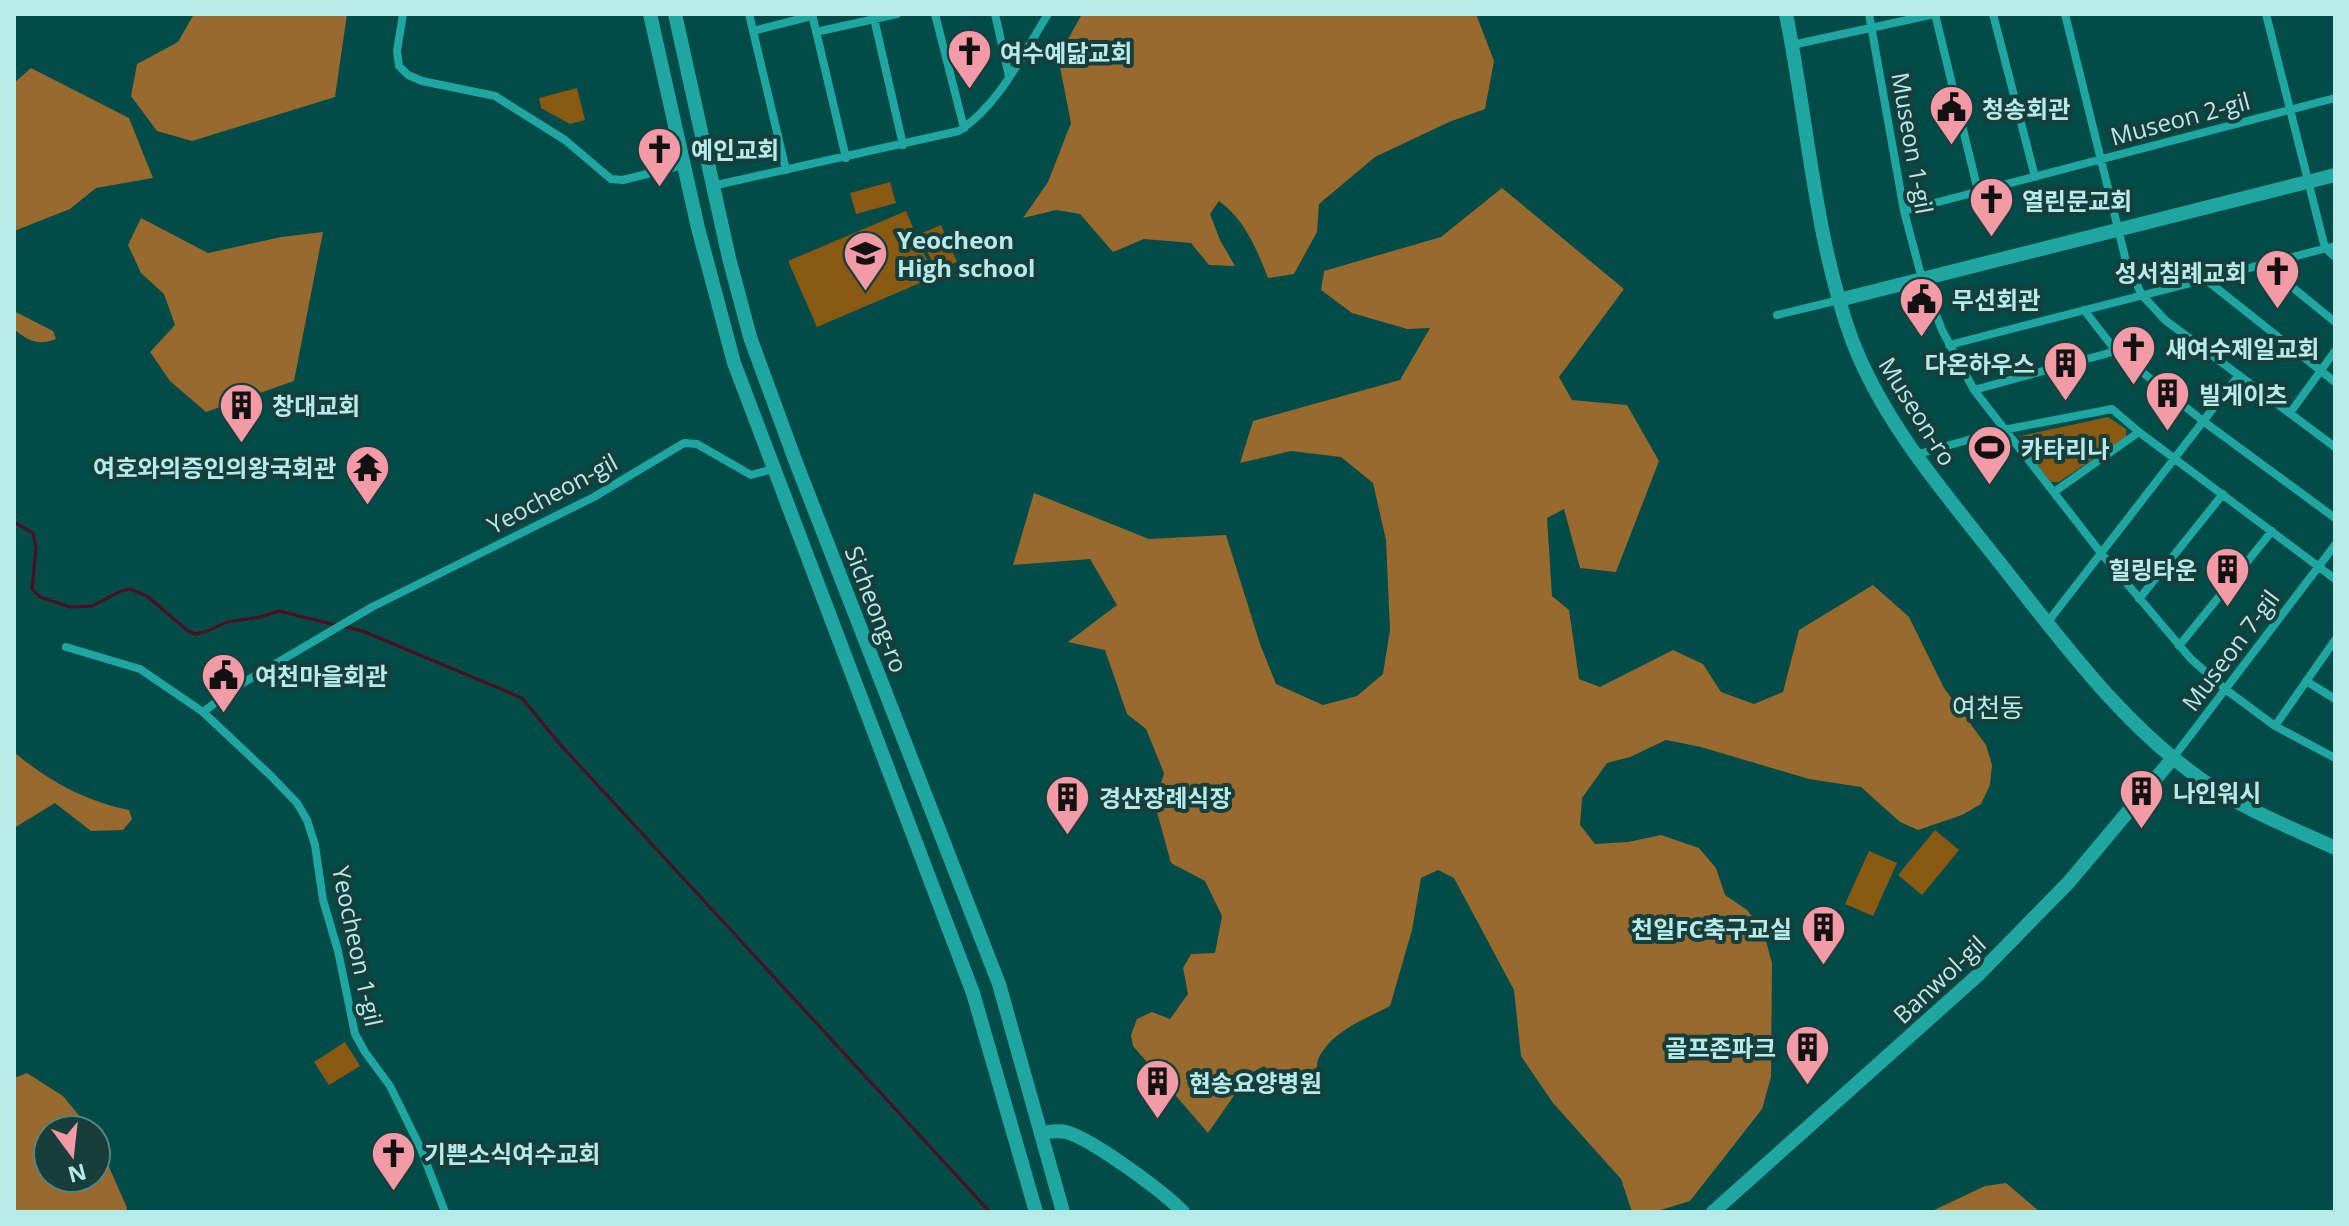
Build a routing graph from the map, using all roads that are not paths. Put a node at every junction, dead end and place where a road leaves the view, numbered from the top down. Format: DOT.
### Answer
graph roads {
  1 [pos="403,14"];
  2 [pos="650,14"];
  3 [pos="675,14"];
  4 [pos="749,14"];
  5 [pos="897,14"];
  6 [pos="935,14"];
  7 [pos="995,14"];
  8 [pos="1048,14"];
  9 [pos="1786,14"];
  10 [pos="1869,14"];
  11 [pos="1935,14"];
  12 [pos="1993,14"];
  13 [pos="2065,14"];
  14 [pos="2266,14"];
  15 [pos="812,15"];
  16 [pos="874,16"];
  17 [pos="1873,29"];
  18 [pos="753,31"];
  19 [pos="816,32"];
  20 [pos="1792,45"];
  21 [pos="1009,76"];
  22 [pos="2335,98"];
  23 [pos="2291,110"];
  24 [pos="964,128"];
  25 [pos="903,145"];
  26 [pos="846,158"];
  27 [pos="2102,159"];
  28 [pos="683,165"];
  29 [pos="786,170"];
  30 [pos="2335,175"];
  31 [pos="2035,177"];
  32 [pos="2308,181"];
  33 [pos="712,186"];
  34 [pos="1978,191"];
  35 [pos="1904,211"];
  36 [pos="2119,229"];
  37 [pos="2335,246"];
  38 [pos="2325,248"];
  39 [pos="2335,257"];
  40 [pos="2264,264"];
  41 [pos="1922,279"];
  42 [pos="2205,279"];
  43 [pos="2142,295"];
  44 [pos="1839,300"];
  45 [pos="2084,310"];
  46 [pos="1777,315"];
  47 [pos="2335,322"];
  48 [pos="1949,345"];
  49 [pos="2116,351"];
  50 [pos="2335,351"];
  51 [pos="2319,371"];
  52 [pos="2239,375"];
  53 [pos="2335,382"];
  54 [pos="1974,390"];
  55 [pos="2290,413"];
  56 [pos="2203,421"];
  57 [pos="2003,430"];
  58 [pos="2139,432"];
  59 [pos="2335,447"];
  60 [pos="1915,455"];
  61 [pos="2175,458"];
  62 [pos="795,460"];
  63 [pos="773,469"];
  64 [pos="2054,492"];
  65 [pos="2223,494"];
  66 [pos="2335,518"];
  67 [pos="2272,531"];
  68 [pos="2335,545"];
  69 [pos="2101,553"];
  70 [pos="2318,567"];
  71 [pos="2335,579"];
  72 [pos="2139,599"];
  73 [pos="2047,623"];
  74 [pos="2335,640"];
  75 [pos="2179,646"];
  76 [pos="66,647"];
  77 [pos="2306,681"];
  78 [pos="2225,689"];
  79 [pos="2335,699"];
  80 [pos="203,712"];
  81 [pos="2275,726"];
  82 [pos="2173,758"];
  83 [pos="2335,758"];
  84 [pos="2335,848"];
  85 [pos="1041,1133"];
  86 [pos="445,1212"];
  87 [pos="1036,1212"];
  88 [pos="1063,1212"];
  89 [pos="1183,1212"];
  90 [pos="1713,1212"];
  1 -- 28 [label="street"];
  2 -- 28 [label="street, Sicheong-ro"];
  3 -- 33 [label="street, Sicheong-ro"];
  4 -- 18 [label="street"];
  5 -- 16 [label="street"];
  6 -- 24 [label="street"];
  7 -- 21 [label="street"];
  8 -- 21 [label="street"];
  9 -- 20 [label="street, Museon-ro"];
  10 -- 17 [label="street, Museon 1-gil"];
  11 -- 17 [label="street"];
  11 -- 34 [label="street"];
  12 -- 31 [label="street"];
  13 -- 27 [label="street"];
  14 -- 23 [label="street"];
  15 -- 18 [label="street"];
  15 -- 19 [label="street"];
  16 -- 19 [label="street"];
  16 -- 25 [label="street"];
  17 -- 20 [label="street"];
  17 -- 35 [label="street, Museon 1-gil"];
  18 -- 29 [label="street"];
  19 -- 26 [label="street"];
  20 -- 44 [label="street, Museon-ro"];
  21 -- 24 [label="street"];
  22 -- 23 [label="street, Museon 2-gil"];
  23 -- 27 [label="street, Museon 2-gil"];
  23 -- 32 [label="street"];
  24 -- 25 [label="street"];
  25 -- 26 [label="street"];
  26 -- 29 [label="street"];
  27 -- 31 [label="street, Museon 2-gil"];
  27 -- 36 [label="street"];
  28 -- 63 [label="street, Sicheong-ro"];
  29 -- 33 [label="street"];
  30 -- 32 [label="street"];
  31 -- 34 [label="street, Museon 2-gil"];
  32 -- 36 [label="street"];
  32 -- 38 [label="street"];
  33 -- 62 [label="street, Sicheong-ro"];
  34 -- 35 [label="street, Museon 2-gil"];
  35 -- 41 [label="street, Museon 1-gil"];
  36 -- 41 [label="street"];
  36 -- 43 [label="street"];
  37 -- 38 [label="street"];
  38 -- 39 [label="street"];
  38 -- 40 [label="street"];
  40 -- 42 [label="street"];
  40 -- 47 [label="street"];
  41 -- 44 [label="street"];
  41 -- 48 [label="street, Museon 1-gil"];
  42 -- 43 [label="street"];
  42 -- 51 [label="street"];
  43 -- 45 [label="street"];
  43 -- 52 [label="street"];
  44 -- 46 [label="street"];
  44 -- 60 [label="street, Museon-ro"];
  45 -- 48 [label="street"];
  45 -- 49 [label="street"];
  48 -- 54 [label="street, Museon 1-gil"];
  49 -- 54 [label="street"];
  49 -- 56 [label="street"];
  50 -- 51 [label="street"];
  51 -- 53 [label="street"];
  51 -- 55 [label="street"];
  52 -- 55 [label="street"];
  52 -- 56 [label="street"];
  54 -- 57 [label="street, Museon 1-gil"];
  55 -- 59 [label="street"];
  56 -- 61 [label="street"];
  56 -- 66 [label="street"];
  57 -- 58 [label="street"];
  57 -- 60 [label="street"];
  57 -- 64 [label="street, Museon 1-gil"];
  58 -- 61 [label="street"];
  58 -- 64 [label="street"];
  60 -- 73 [label="street, Museon-ro"];
  61 -- 65 [label="street"];
  61 -- 69 [label="street"];
  62 -- 63 [label="street"];
  62 -- 85 [label="street, Sicheong-ro"];
  63 -- 80 [label="street, Yeocheon-gil"];
  63 -- 87 [label="street, Sicheong-ro"];
  64 -- 69 [label="street, Museon 1-gil"];
  65 -- 67 [label="street"];
  65 -- 72 [label="street"];
  67 -- 70 [label="street"];
  67 -- 75 [label="street"];
  68 -- 70 [label="street, Museon 7-gil"];
  69 -- 72 [label="street, Museon 1-gil"];
  69 -- 73 [label="street"];
  70 -- 71 [label="street"];
  70 -- 78 [label="street, Museon 7-gil"];
  72 -- 75 [label="street, Museon 1-gil"];
  73 -- 82 [label="street, Museon-ro"];
  74 -- 77 [label="street"];
  75 -- 78 [label="street, Museon 1-gil"];
  76 -- 80 [label="street"];
  77 -- 79 [label="street"];
  77 -- 81 [label="street"];
  78 -- 81 [label="street, Museon 1-gil"];
  78 -- 82 [label="street, Museon 7-gil"];
  80 -- 86 [label="street, Yeocheon 1-gil"];
  81 -- 83 [label="street, Museon 1-gil"];
  82 -- 84 [label="street, Museon-ro"];
  82 -- 90 [label="street, Banwol-gil"];
  85 -- 88 [label="street, Sicheong-ro"];
  85 -- 89 [label="street"];
}
